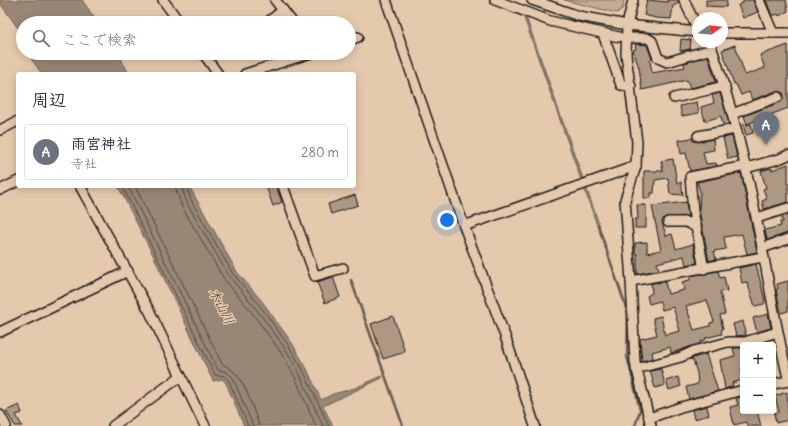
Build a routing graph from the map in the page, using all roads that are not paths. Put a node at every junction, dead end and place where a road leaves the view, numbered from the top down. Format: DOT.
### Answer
graph roads {
  1 [pos="163,0"];
  2 [pos="275,0"];
  3 [pos="386,0"];
  4 [pos="495,0"];
  5 [pos="532,0"];
  6 [pos="633,0"];
  7 [pos="684,0"];
  8 [pos="759,0"];
  9 [pos="283,10"];
  10 [pos="175,16"];
  11 [pos="276,16"];
  12 [pos="288,16"];
  13 [pos="692,18"];
  14 [pos="624,25"];
  15 [pos="692,31"];
  16 [pos="728,33"];
  17 [pos="773,33"];
  18 [pos="788,33"];
  19 [pos="603,34"];
  20 [pos="619,37"];
  21 [pos="630,38"];
  22 [pos="706,48"];
  23 [pos="713,48"];
  24 [pos="208,60"];
  25 [pos="289,60"];
  26 [pos="217,72"];
  27 [pos="251,72"];
  28 [pos="631,86"];
  29 [pos="725,86"];
  30 [pos="778,97"];
  31 [pos="674,98"];
  32 [pos="732,114"];
  33 [pos="16,122"];
  34 [pos="736,129"];
  35 [pos="0,130"];
  36 [pos="698,136"];
  37 [pos="788,155"];
  38 [pos="636,166"];
  39 [pos="746,167"];
  40 [pos="16,182"];
  41 [pos="81,188"];
  42 [pos="284,188"];
  43 [pos="0,190"];
  44 [pos="788,208"];
  45 [pos="756,218"];
  46 [pos="668,222"];
  47 [pos="464,226"];
  48 [pos="696,227"];
  49 [pos="788,239"];
  50 [pos="763,253"];
  51 [pos="343,268"];
  52 [pos="704,269"];
  53 [pos="128,271"];
  54 [pos="631,282"];
  55 [pos="0,332"];
  56 [pos="777,332"];
  57 [pos="636,369"];
  58 [pos="181,376"];
  59 [pos="788,378"];
  60 [pos="788,382"];
  61 [pos="776,384"];
  62 [pos="740,391"];
  63 [pos="0,415"];
  64 [pos="649,423"];
  65 [pos="6,426"];
  66 [pos="113,426"];
  67 [pos="205,426"];
  68 [pos="535,426"];
  1 -- 10 [label="street"];
  2 -- 9 [label="street"];
  3 -- 47 [label="street"];
  4 -- 19 [label="street"];
  5 -- 14 [label="street"];
  6 -- 14 [label="street"];
  7 -- 13 [label="street"];
  8 -- 17 [label="street"];
  9 -- 11 [label="street"];
  9 -- 12 [label="street"];
  14 -- 15 [label="street"];
  14 -- 28 [label="street"];
  16 -- 17 [label="street"];
  17 -- 18 [label="street"];
  19 -- 20 [label="street"];
  19 -- 28 [label="street"];
  21 -- 22 [label="street"];
  23 -- 29 [label="street"];
  24 -- 26 [label="street"];
  25 -- 27 [label="street"];
  28 -- 38 [label="street"];
  29 -- 31 [label="street"];
  29 -- 32 [label="street"];
  30 -- 32 [label="street"];
  32 -- 34 [label="street"];
  33 -- 35 [label="street"];
  34 -- 36 [label="street"];
  34 -- 39 [label="street"];
  37 -- 39 [label="street"];
  38 -- 47 [label="street"];
  38 -- 54 [label="street"];
  39 -- 45 [label="street"];
  39 -- 48 [label="street"];
  40 -- 43 [label="street"];
  41 -- 53 [label="street"];
  42 -- 51 [label="street"];
  44 -- 45 [label="street"];
  45 -- 50 [label="street"];
  46 -- 48 [label="street"];
  47 -- 68 [label="street"];
  48 -- 52 [label="street"];
  49 -- 50 [label="street"];
  50 -- 52 [label="street"];
  50 -- 56 [label="street"];
  52 -- 54 [label="street"];
  53 -- 55 [label="street"];
  53 -- 58 [label="street"];
  54 -- 57 [label="street"];
  56 -- 57 [label="street"];
  56 -- 59 [label="street"];
  57 -- 64 [label="street"];
  58 -- 66 [label="street"];
  58 -- 67 [label="street"];
  60 -- 61 [label="street"];
  62 -- 64 [label="street"];
  63 -- 65 [label="street"];
}
